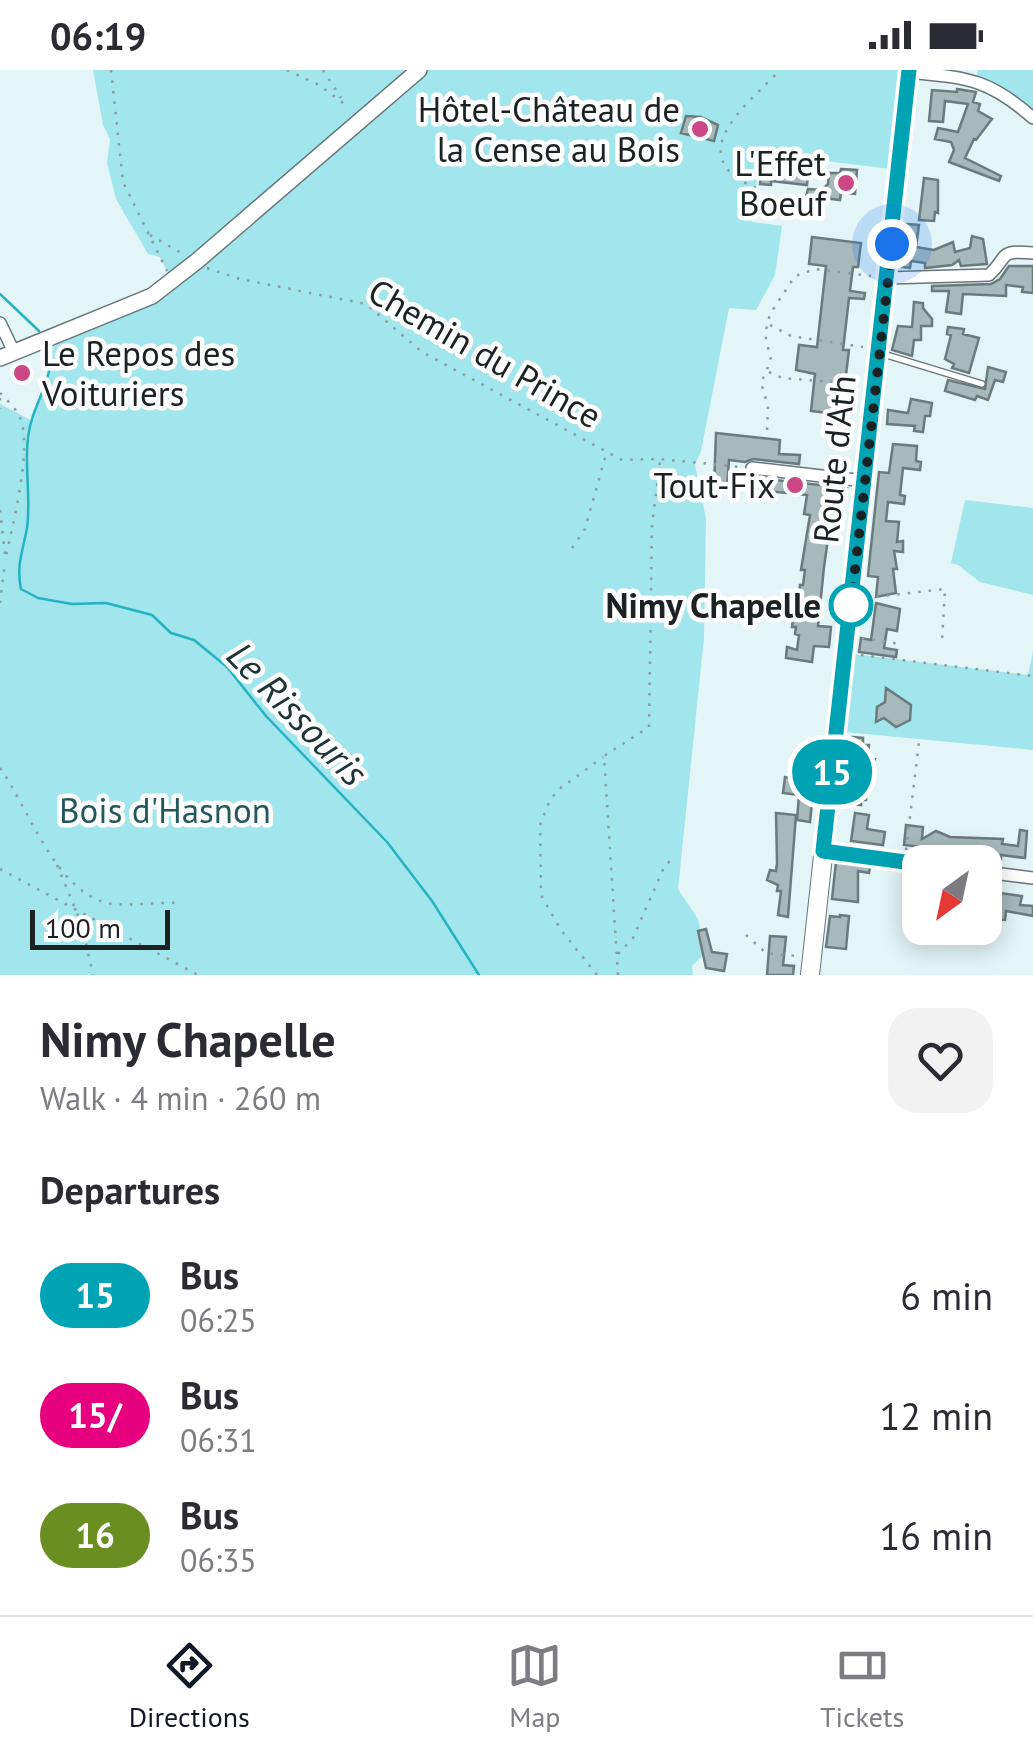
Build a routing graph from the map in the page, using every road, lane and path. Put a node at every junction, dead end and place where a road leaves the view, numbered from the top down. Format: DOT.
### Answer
graph roads {
  1 [pos="111,70"];
  2 [pos="287,70"];
  3 [pos="323,70"];
  4 [pos="420,70"];
  5 [pos="780,70"];
  6 [pos="909,71"];
  7 [pos="344,103"];
  8 [pos="1033,118"];
  9 [pos="361,120"];
  10 [pos="756,188"];
  11 [pos="150,235"];
  12 [pos="1033,253"];
  13 [pos="197,261"];
  14 [pos="887,278"];
  15 [pos="172,282"];
  16 [pos="0,322"];
  17 [pos="768,322"];
  18 [pos="879,351"];
  19 [pos="7,354"];
  20 [pos="766,371"];
  21 [pos="982,384"];
  22 [pos="875,386"];
  23 [pos="0,395"];
  24 [pos="0,408"];
  25 [pos="767,430"];
  26 [pos="606,452"];
  27 [pos="660,459"];
  28 [pos="752,468"];
  29 [pos="865,481"];
  30 [pos="0,510"];
  31 [pos="572,548"];
  32 [pos="5,560"];
  33 [pos="852,597"];
  34 [pos="0,603"];
  35 [pos="942,641"];
  36 [pos="846,644"];
  37 [pos="900,644"];
  38 [pos="1033,676"];
  39 [pos="919,742"];
  40 [pos="604,756"];
  41 [pos="0,768"];
  42 [pos="906,845"];
  43 [pos="823,851"];
  44 [pos="675,857"];
  45 [pos="54,860"];
  46 [pos="902,862"];
  47 [pos="0,870"];
  48 [pos="1002,874"];
  49 [pos="1033,878"];
  50 [pos="176,903"];
  51 [pos="76,910"];
  52 [pos="746,935"];
  53 [pos="617,955"];
  54 [pos="810,966"];
  55 [pos="93,975"];
  56 [pos="198,975"];
  57 [pos="597,975"];
  58 [pos="618,975"];
  1 -- 11 [label="path"];
  2 -- 7 [label="path"];
  3 -- 7 [label="path"];
  4 -- 9 [label="main road"];
  5 -- 10 [label="path"];
  6 -- 8 [label="street"];
  6 -- 14 [label="main road, Route d'Ath"];
  7 -- 9 [label="path"];
  9 -- 13 [label="main road"];
  11 -- 13 [label="path, Chemin du Prince"];
  11 -- 15 [label="path"];
  12 -- 14 [label="street"];
  13 -- 15 [label="main road"];
  13 -- 26 [label="path, Chemin du Prince"];
  14 -- 17 [label="path"];
  14 -- 18 [label="main road, Route d'Ath"];
  15 -- 19 [label="main road"];
  16 -- 19 [label="street"];
  17 -- 18 [label="path"];
  17 -- 20 [label="path"];
  18 -- 21 [label="lane"];
  18 -- 22 [label="main road, Route d'Ath"];
  20 -- 22 [label="path"];
  20 -- 25 [label="path"];
  22 -- 29 [label="main road, Route d'Ath"];
  23 -- 24 [label="path"];
  23 -- 32 [label="path"];
  26 -- 27 [label="path, Chemin du Prince"];
  26 -- 31 [label="path"];
  27 -- 28 [label="path, Chemin du Prince"];
  27 -- 40 [label="path"];
  28 -- 29 [label="street"];
  29 -- 33 [label="main road, Route d'Ath"];
  30 -- 32 [label="path"];
  32 -- 34 [label="path"];
  33 -- 35 [label="path"];
  33 -- 36 [label="main road, Route d'Ath"];
  36 -- 37 [label="path"];
  36 -- 38 [label="path"];
  36 -- 43 [label="main road, Route d'Ath"];
  39 -- 42 [label="path"];
  40 -- 53 [label="path"];
  40 -- 57 [label="path"];
  41 -- 45 [label="path"];
  43 -- 46 [label="street"];
  43 -- 54 [label="main road, Route d'Ath"];
  44 -- 53 [label="path"];
  45 -- 50 [label="path"];
  45 -- 51 [label="path"];
  47 -- 51 [label="path"];
  48 -- 49 [label="street"];
  51 -- 55 [label="path"];
  51 -- 56 [label="path"];
  52 -- 54 [label="path"];
  53 -- 58 [label="path"];
}
